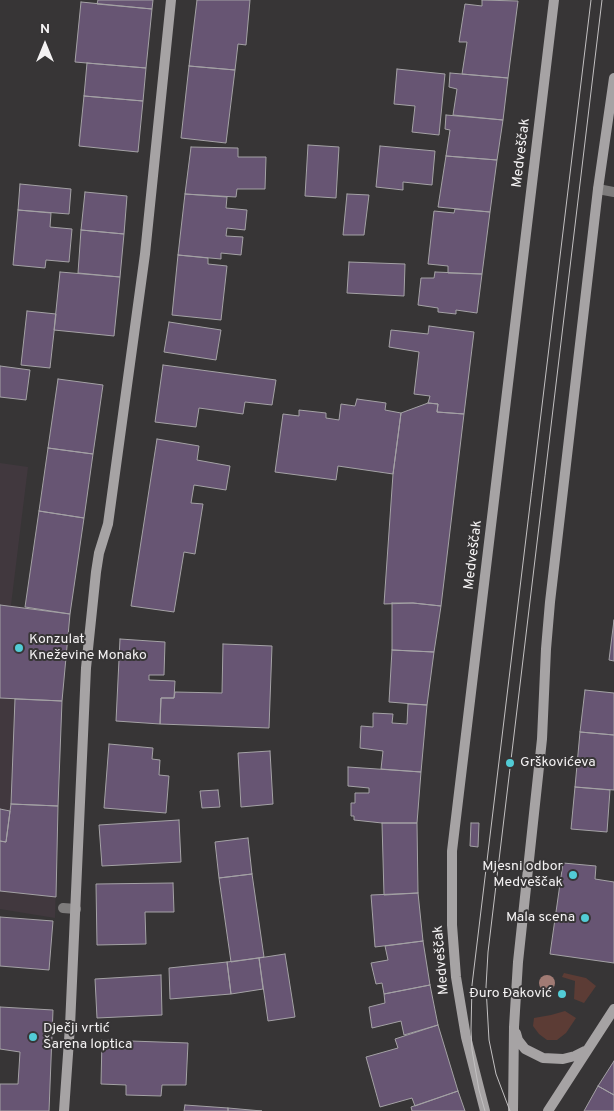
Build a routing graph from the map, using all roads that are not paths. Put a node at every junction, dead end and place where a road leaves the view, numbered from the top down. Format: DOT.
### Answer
graph roads {
  1 [pos="171,0"];
  2 [pos="554,0"];
  3 [pos="614,78"];
  4 [pos="598,189"];
  5 [pos="614,192"];
  6 [pos="63,908"];
  7 [pos="76,909"];
  8 [pos="614,1009"];
  9 [pos="514,1027"];
  10 [pos="588,1049"];
  11 [pos="64,1111"];
  12 [pos="485,1111"];
  13 [pos="513,1111"];
  14 [pos="548,1111"];
  1 -- 7 [label="main road"];
  2 -- 12 [label="main road, Medveščak"];
  3 -- 4 [label="main road"];
  4 -- 5 [label="street"];
  4 -- 9 [label="main road"];
  6 -- 7 [label="street"];
  7 -- 11 [label="main road"];
  8 -- 10 [label="main road"];
  9 -- 10 [label="main road"];
  9 -- 13 [label="main road"];
  10 -- 14 [label="main road"];
}
